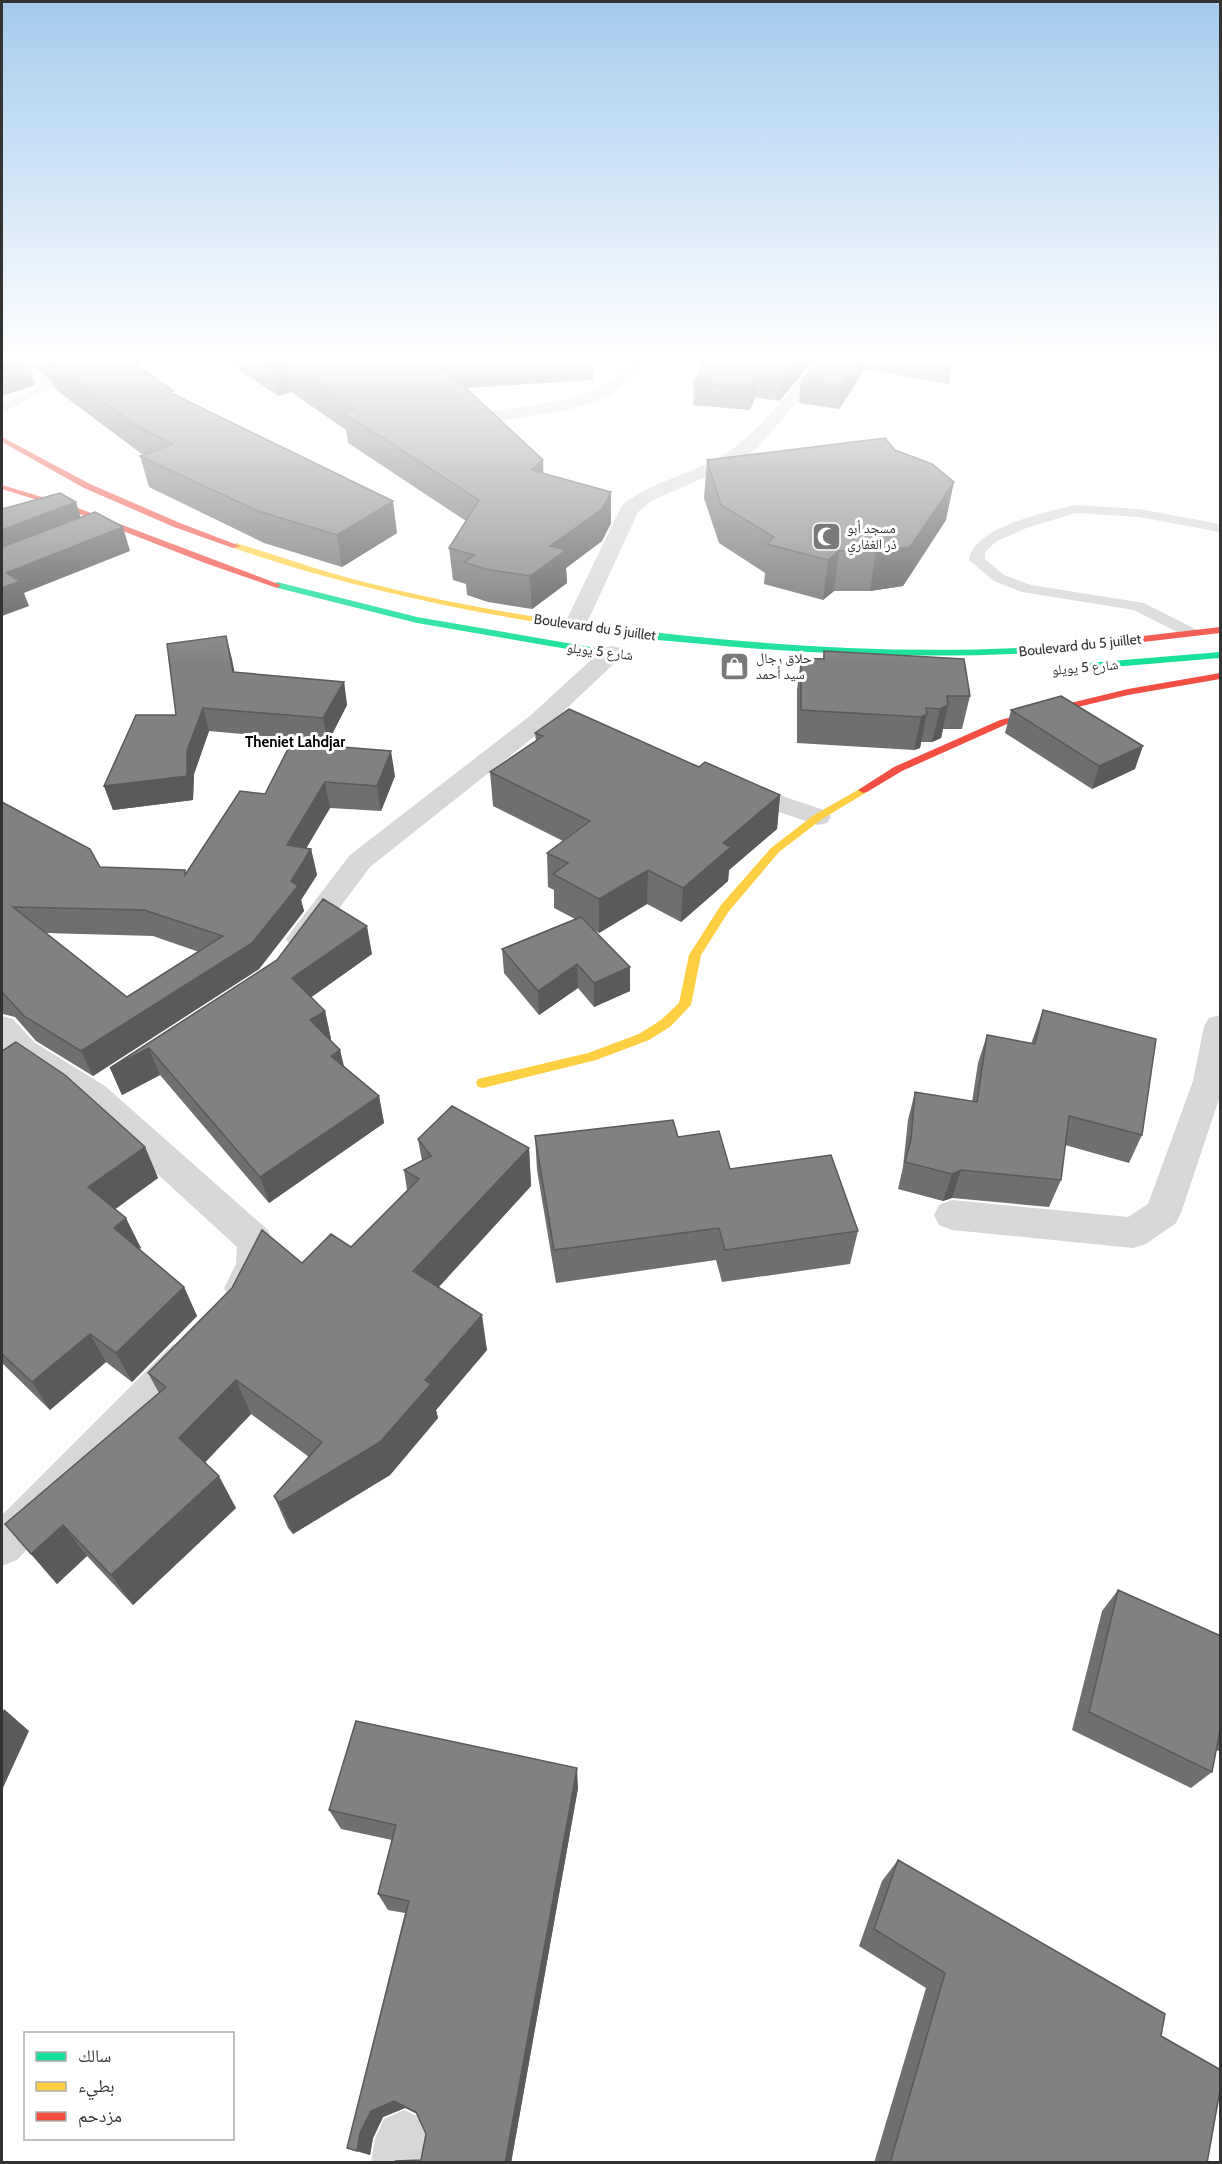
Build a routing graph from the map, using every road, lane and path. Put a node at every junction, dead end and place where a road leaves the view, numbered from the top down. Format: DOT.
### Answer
graph roads {
  1 [pos="42,462"];
  2 [pos="723,462"];
  3 [pos="2,487"];
  4 [pos="110,523"];
  5 [pos="1221,528"];
  6 [pos="88,532"];
  7 [pos="574,625"];
  8 [pos="1221,630"];
  9 [pos="1191,633"];
  10 [pos="618,654"];
  11 [pos="1221,655"];
  12 [pos="1069,668"];
  13 [pos="1221,676"];
  14 [pos="710,779"];
  15 [pos="818,817"];
  16 [pos="286,960"];
  17 [pos="1221,1026"];
  18 [pos="2,1027"];
  19 [pos="483,1083"];
  20 [pos="952,1215"];
  21 [pos="2,1545"];
  1 -- 7 [label="main road, Boulevard du 5 juillet"];
  2 -- 7 [label="street"];
  3 -- 4 [label="main road, شارع 5 يويلو"];
  4 -- 6 [label="street"];
  4 -- 10 [label="main road, شارع 5 يويلو"];
  5 -- 9 [label="lane"];
  7 -- 9 [label="main road, Boulevard du 5 juillet"];
  8 -- 9 [label="main road, Boulevard du 5 juillet"];
  10 -- 16 [label="street"];
  11 -- 12 [label="main road, شارع 5 يويلو"];
  13 -- 15 [label="main road"];
  14 -- 15 [label="street"];
  15 -- 19 [label="main road"];
  17 -- 20 [label="street"];
  18 -- 21 [label="street"];
}
